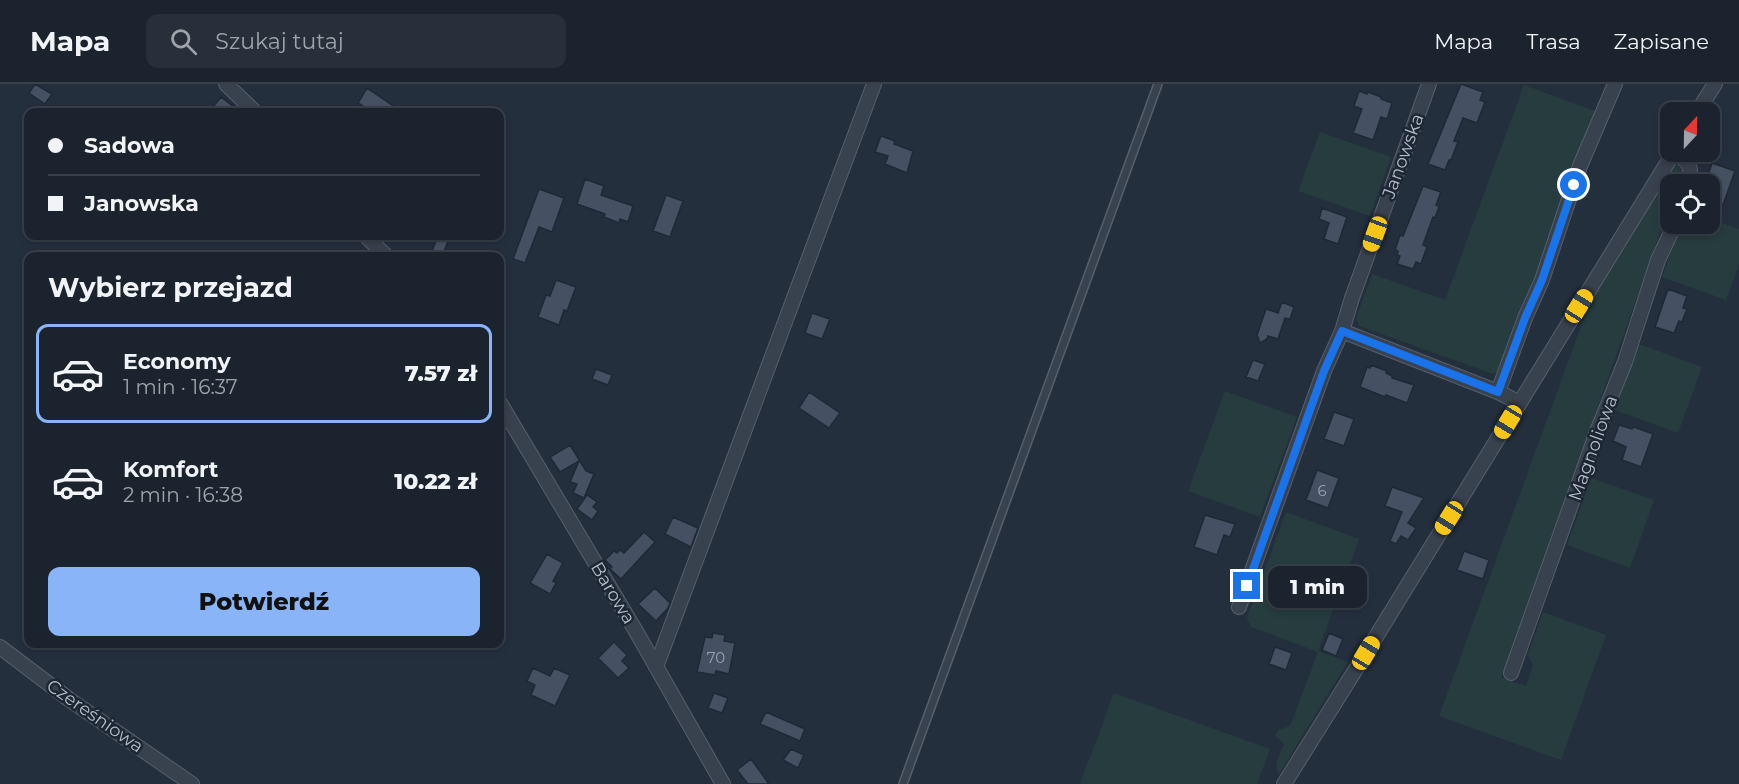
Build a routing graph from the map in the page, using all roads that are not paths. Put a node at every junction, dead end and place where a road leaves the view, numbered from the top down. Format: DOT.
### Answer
graph roads {
  1 [pos="226,84"];
  2 [pos="874,84"];
  3 [pos="1158,84"];
  4 [pos="1429,84"];
  5 [pos="1615,84"];
  6 [pos="1715,84"];
  7 [pos="1703,102"];
  8 [pos="251,108"];
  9 [pos="1668,162"];
  10 [pos="1671,234"];
  11 [pos="370,240"];
  12 [pos="382,252"];
  13 [pos="1342,331"];
  14 [pos="1498,392"];
  15 [pos="1520,403"];
  16 [pos="504,410"];
  17 [pos="1239,607"];
  18 [pos="0,646"];
  19 [pos="656,667"];
  20 [pos="1511,673"];
  21 [pos="192,784"];
  22 [pos="723,784"];
  23 [pos="903,784"];
  24 [pos="1284,784"];
  1 -- 8 [label="street"];
  2 -- 19 [label="street"];
  3 -- 23 [label="lane"];
  4 -- 13 [label="street, Janowska"];
  5 -- 14 [label="street"];
  6 -- 7 [label="street"];
  9 -- 15 [label="street"];
  10 -- 20 [label="street, Magnoliowa"];
  11 -- 12 [label="street"];
  13 -- 14 [label="street"];
  13 -- 17 [label="street, Janowska"];
  14 -- 15 [label="street"];
  15 -- 24 [label="street"];
  16 -- 19 [label="street, Barowa"];
  18 -- 21 [label="street, Czereśniowa"];
  19 -- 22 [label="street, Barowa"];
}
